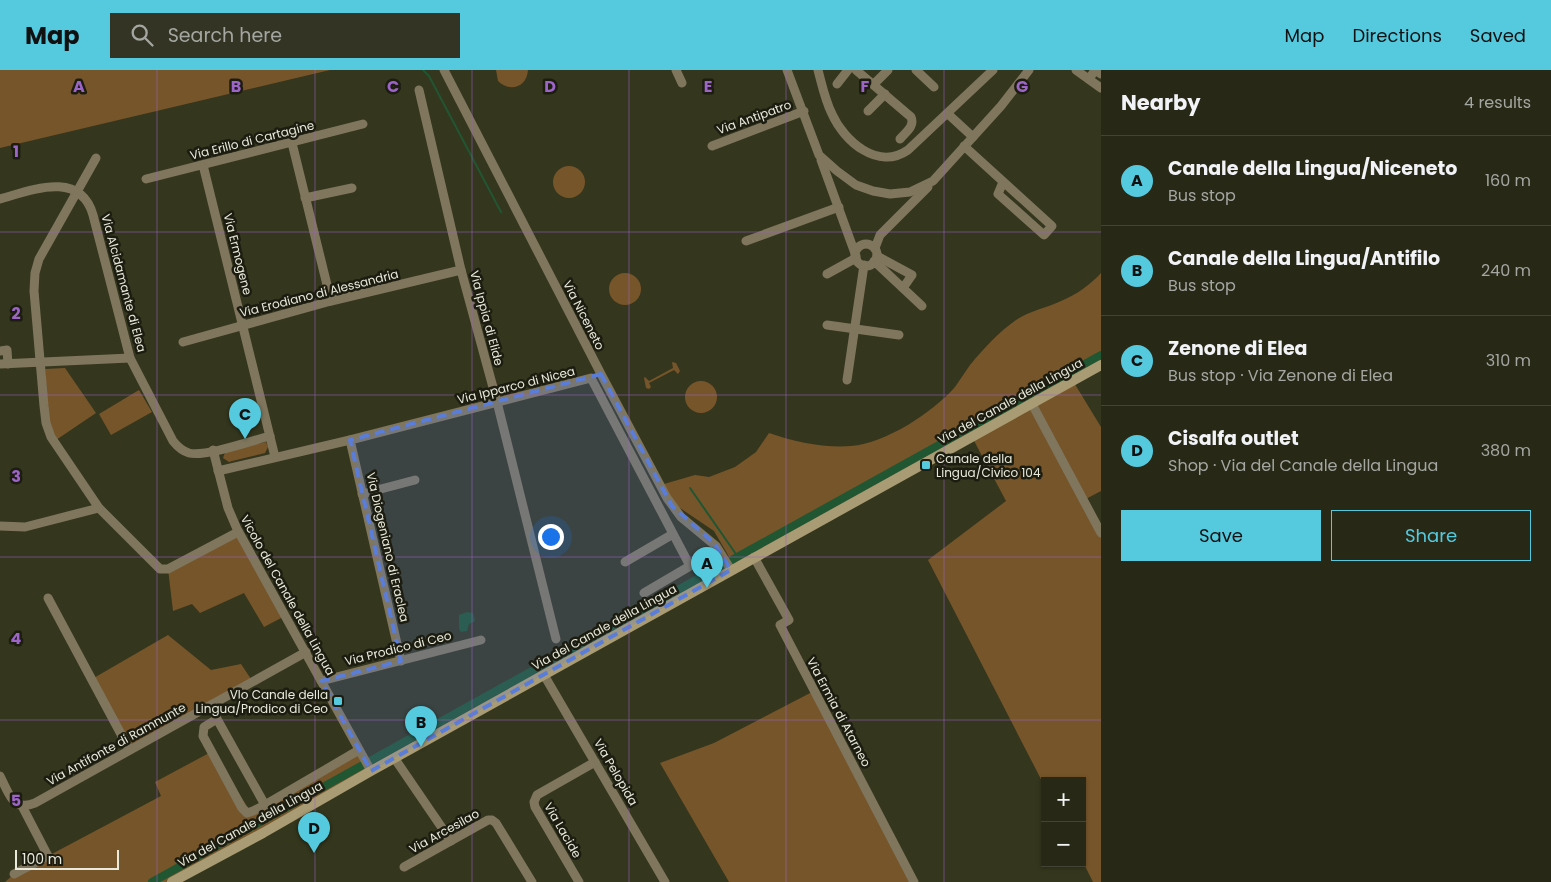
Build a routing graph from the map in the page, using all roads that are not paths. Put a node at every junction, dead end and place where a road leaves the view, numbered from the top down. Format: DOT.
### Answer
graph roads {
  1 [pos="444,70"];
  2 [pos="676,70"];
  3 [pos="787,70"];
  4 [pos="818,70"];
  5 [pos="848,70"];
  6 [pos="856,70"];
  7 [pos="888,70"];
  8 [pos="916,70"];
  9 [pos="993,70"];
  10 [pos="1029,70"];
  11 [pos="1076,70"];
  12 [pos="1101,74"];
  13 [pos="1088,79"];
  14 [pos="682,83"];
  15 [pos="837,84"];
  16 [pos="874,84"];
  17 [pos="934,87"];
  18 [pos="1101,88"];
  19 [pos="419,90"];
  20 [pos="885,94"];
  21 [pos="804,111"];
  22 [pos="868,111"];
  23 [pos="948,114"];
  24 [pos="363,124"];
  25 [pos="973,137"];
  26 [pos="900,139"];
  27 [pos="292,143"];
  28 [pos="712,146"];
  29 [pos="964,146"];
  30 [pos="819,155"];
  31 [pos="96,158"];
  32 [pos="204,165"];
  33 [pos="146,179"];
  34 [pos="933,182"];
  35 [pos="1003,182"];
  36 [pos="352,188"];
  37 [pos="77,191"];
  38 [pos="305,198"];
  39 [pos="0,199"];
  40 [pos="839,207"];
  41 [pos="746,242"];
  42 [pos="875,255"];
  43 [pos="856,257"];
  44 [pos="864,265"];
  45 [pos="461,270"];
  46 [pos="827,274"];
  47 [pos="903,288"];
  48 [pos="331,302"];
  49 [pos="922,306"];
  50 [pos="243,325"];
  51 [pos="827,325"];
  52 [pos="855,329"];
  53 [pos="899,336"];
  54 [pos="184,342"];
  55 [pos="0,350"];
  56 [pos="130,358"];
  57 [pos="41,362"];
  58 [pos="4,364"];
  59 [pos="1101,365"];
  60 [pos="600,374"];
  61 [pos="590,378"];
  62 [pos="847,380"];
  63 [pos="497,402"];
  64 [pos="1032,404"];
  65 [pos="270,436"];
  66 [pos="350,440"];
  67 [pos="213,450"];
  68 [pos="275,457"];
  69 [pos="218,471"];
  70 [pos="415,480"];
  71 [pos="362,494"];
  72 [pos="99,508"];
  73 [pos="0,526"];
  74 [pos="238,532"];
  75 [pos="1101,533"];
  76 [pos="673,534"];
  77 [pos="754,557"];
  78 [pos="625,562"];
  79 [pos="730,568"];
  80 [pos="644,594"];
  81 [pos="48,598"];
  82 [pos="556,639"];
  83 [pos="481,640"];
  84 [pos="306,652"];
  85 [pos="402,661"];
  86 [pos="544,675"];
  87 [pos="321,681"];
  88 [pos="211,705"];
  89 [pos="217,719"];
  90 [pos="130,749"];
  91 [pos="361,754"];
  92 [pos="394,759"];
  93 [pos="595,762"];
  94 [pos="370,770"];
  95 [pos="0,776"];
  96 [pos="265,805"];
  97 [pos="22,806"];
  98 [pos="451,841"];
  99 [pos="404,868"];
  100 [pos="14,874"];
  101 [pos="172,882"];
  102 [pos="532,882"];
  103 [pos="579,882"];
  104 [pos="666,882"];
  105 [pos="914,882"];
  1 -- 60 [label="street, Via Niceneto"];
  2 -- 14 [label="street"];
  3 -- 21 [label="street"];
  4 -- 23 [label="street"];
  5 -- 15 [label="street"];
  6 -- 16 [label="street"];
  7 -- 16 [label="street"];
  8 -- 17 [label="street"];
  9 -- 23 [label="street"];
  10 -- 25 [label="street"];
  11 -- 13 [label="street"];
  12 -- 13 [label="street"];
  13 -- 18 [label="street"];
  16 -- 20 [label="street"];
  19 -- 45 [label="street, Via Ippia di Elide"];
  20 -- 22 [label="street"];
  20 -- 26 [label="street"];
  21 -- 28 [label="street, Via Antipatro"];
  21 -- 30 [label="street"];
  23 -- 25 [label="street"];
  24 -- 27 [label="street, Via Erillo di Cartagine"];
  25 -- 29 [label="street"];
  27 -- 32 [label="street, Via Erillo di Cartagine"];
  27 -- 38 [label="street"];
  29 -- 34 [label="street"];
  29 -- 35 [label="street"];
  30 -- 34 [label="street"];
  30 -- 40 [label="street"];
  31 -- 37 [label="street"];
  32 -- 33 [label="street, Via Erillo di Cartagine"];
  32 -- 50 [label="street, Via Ermogene"];
  34 -- 42 [label="street"];
  35 -- 35 [label="street"];
  36 -- 38 [label="street"];
  37 -- 39 [label="street"];
  37 -- 56 [label="street, Via Alcidamante di Elea"];
  37 -- 57 [label="street"];
  38 -- 48 [label="street"];
  40 -- 41 [label="street"];
  40 -- 43 [label="street"];
  42 -- 43 [label="street"];
  42 -- 44 [label="street"];
  42 -- 47 [label="street"];
  42 -- 47 [label="street"];
  43 -- 44 [label="street"];
  43 -- 46 [label="street"];
  44 -- 52 [label="street"];
  45 -- 48 [label="street, Via Erodiano di Alessandria"];
  45 -- 63 [label="street, Via Ippia di Elide"];
  47 -- 49 [label="street"];
  48 -- 50 [label="street, Via Erodiano di Alessandria"];
  50 -- 54 [label="street, Via Erodiano di Alessandria"];
  50 -- 65 [label="street, Via Ermogene"];
  51 -- 52 [label="street"];
  52 -- 53 [label="street"];
  52 -- 62 [label="street"];
  55 -- 58 [label="street"];
  56 -- 57 [label="street"];
  56 -- 67 [label="street, Via Alcidamante di Elea"];
  57 -- 58 [label="street"];
  57 -- 72 [label="street"];
  59 -- 64 [label="street, Via del Canale della Lingua"];
  60 -- 61 [label="street"];
  60 -- 79 [label="street, Via Niceneto"];
  61 -- 63 [label="street, Via Ipparco di Nicea"];
  61 -- 76 [label="street, Via Ipparco di Nicea"];
  63 -- 66 [label="street, Via Ipparco di Nicea"];
  63 -- 82 [label="street, Via Ippia di Elide"];
  64 -- 75 [label="street"];
  64 -- 77 [label="street, Via del Canale della Lingua"];
  65 -- 67 [label="street, Via Alcidamante di Elea"];
  65 -- 68 [label="street, Via Ermogene"];
  66 -- 68 [label="street, Via Ipparco di Nicea"];
  66 -- 71 [label="street, Via Diogeniano di Eraclea"];
  67 -- 69 [label="street, Vicolo del Canale della Lingua"];
  68 -- 69 [label="street, Via Ipparco di Nicea"];
  69 -- 74 [label="street, Vicolo del Canale della Lingua"];
  70 -- 71 [label="street"];
  71 -- 85 [label="street, Via Diogeniano di Eraclea"];
  72 -- 73 [label="street"];
  72 -- 74 [label="street"];
  74 -- 84 [label="street, Vicolo del Canale della Lingua"];
  76 -- 78 [label="street"];
  76 -- 80 [label="street, Via Ipparco di Nicea"];
  77 -- 79 [label="street, Via del Canale della Lingua"];
  77 -- 105 [label="street, Via Ermia di Atarneo"];
  79 -- 86 [label="street, Via del Canale della Lingua"];
  81 -- 90 [label="street"];
  83 -- 85 [label="street, Via Prodico di Ceo"];
  84 -- 87 [label="street, Vicolo del Canale della Lingua"];
  84 -- 88 [label="street, Via Antifonte di Ramnunte"];
  85 -- 87 [label="street, Via Prodico di Ceo"];
  86 -- 92 [label="street, Via del Canale della Lingua"];
  86 -- 93 [label="street, Via Pelopida"];
  87 -- 91 [label="street, Vicolo del Canale della Lingua"];
  88 -- 89 [label="street"];
  88 -- 90 [label="street, Via Antifonte di Ramnunte"];
  89 -- 96 [label="street"];
  89 -- 96 [label="street"];
  90 -- 97 [label="street, Via Antifonte di Ramnunte"];
  91 -- 94 [label="street, Vicolo del Canale della Lingua"];
  91 -- 96 [label="street"];
  92 -- 94 [label="street, Via del Canale della Lingua"];
  92 -- 98 [label="street"];
  93 -- 103 [label="street, Via Lacide"];
  93 -- 104 [label="street, Via Pelopida"];
  94 -- 101 [label="street, Via del Canale della Lingua"];
  95 -- 97 [label="street"];
  97 -- 100 [label="street"];
  98 -- 99 [label="street, Via Arcesilao"];
  98 -- 102 [label="street, Via Arcesilao"];
}
